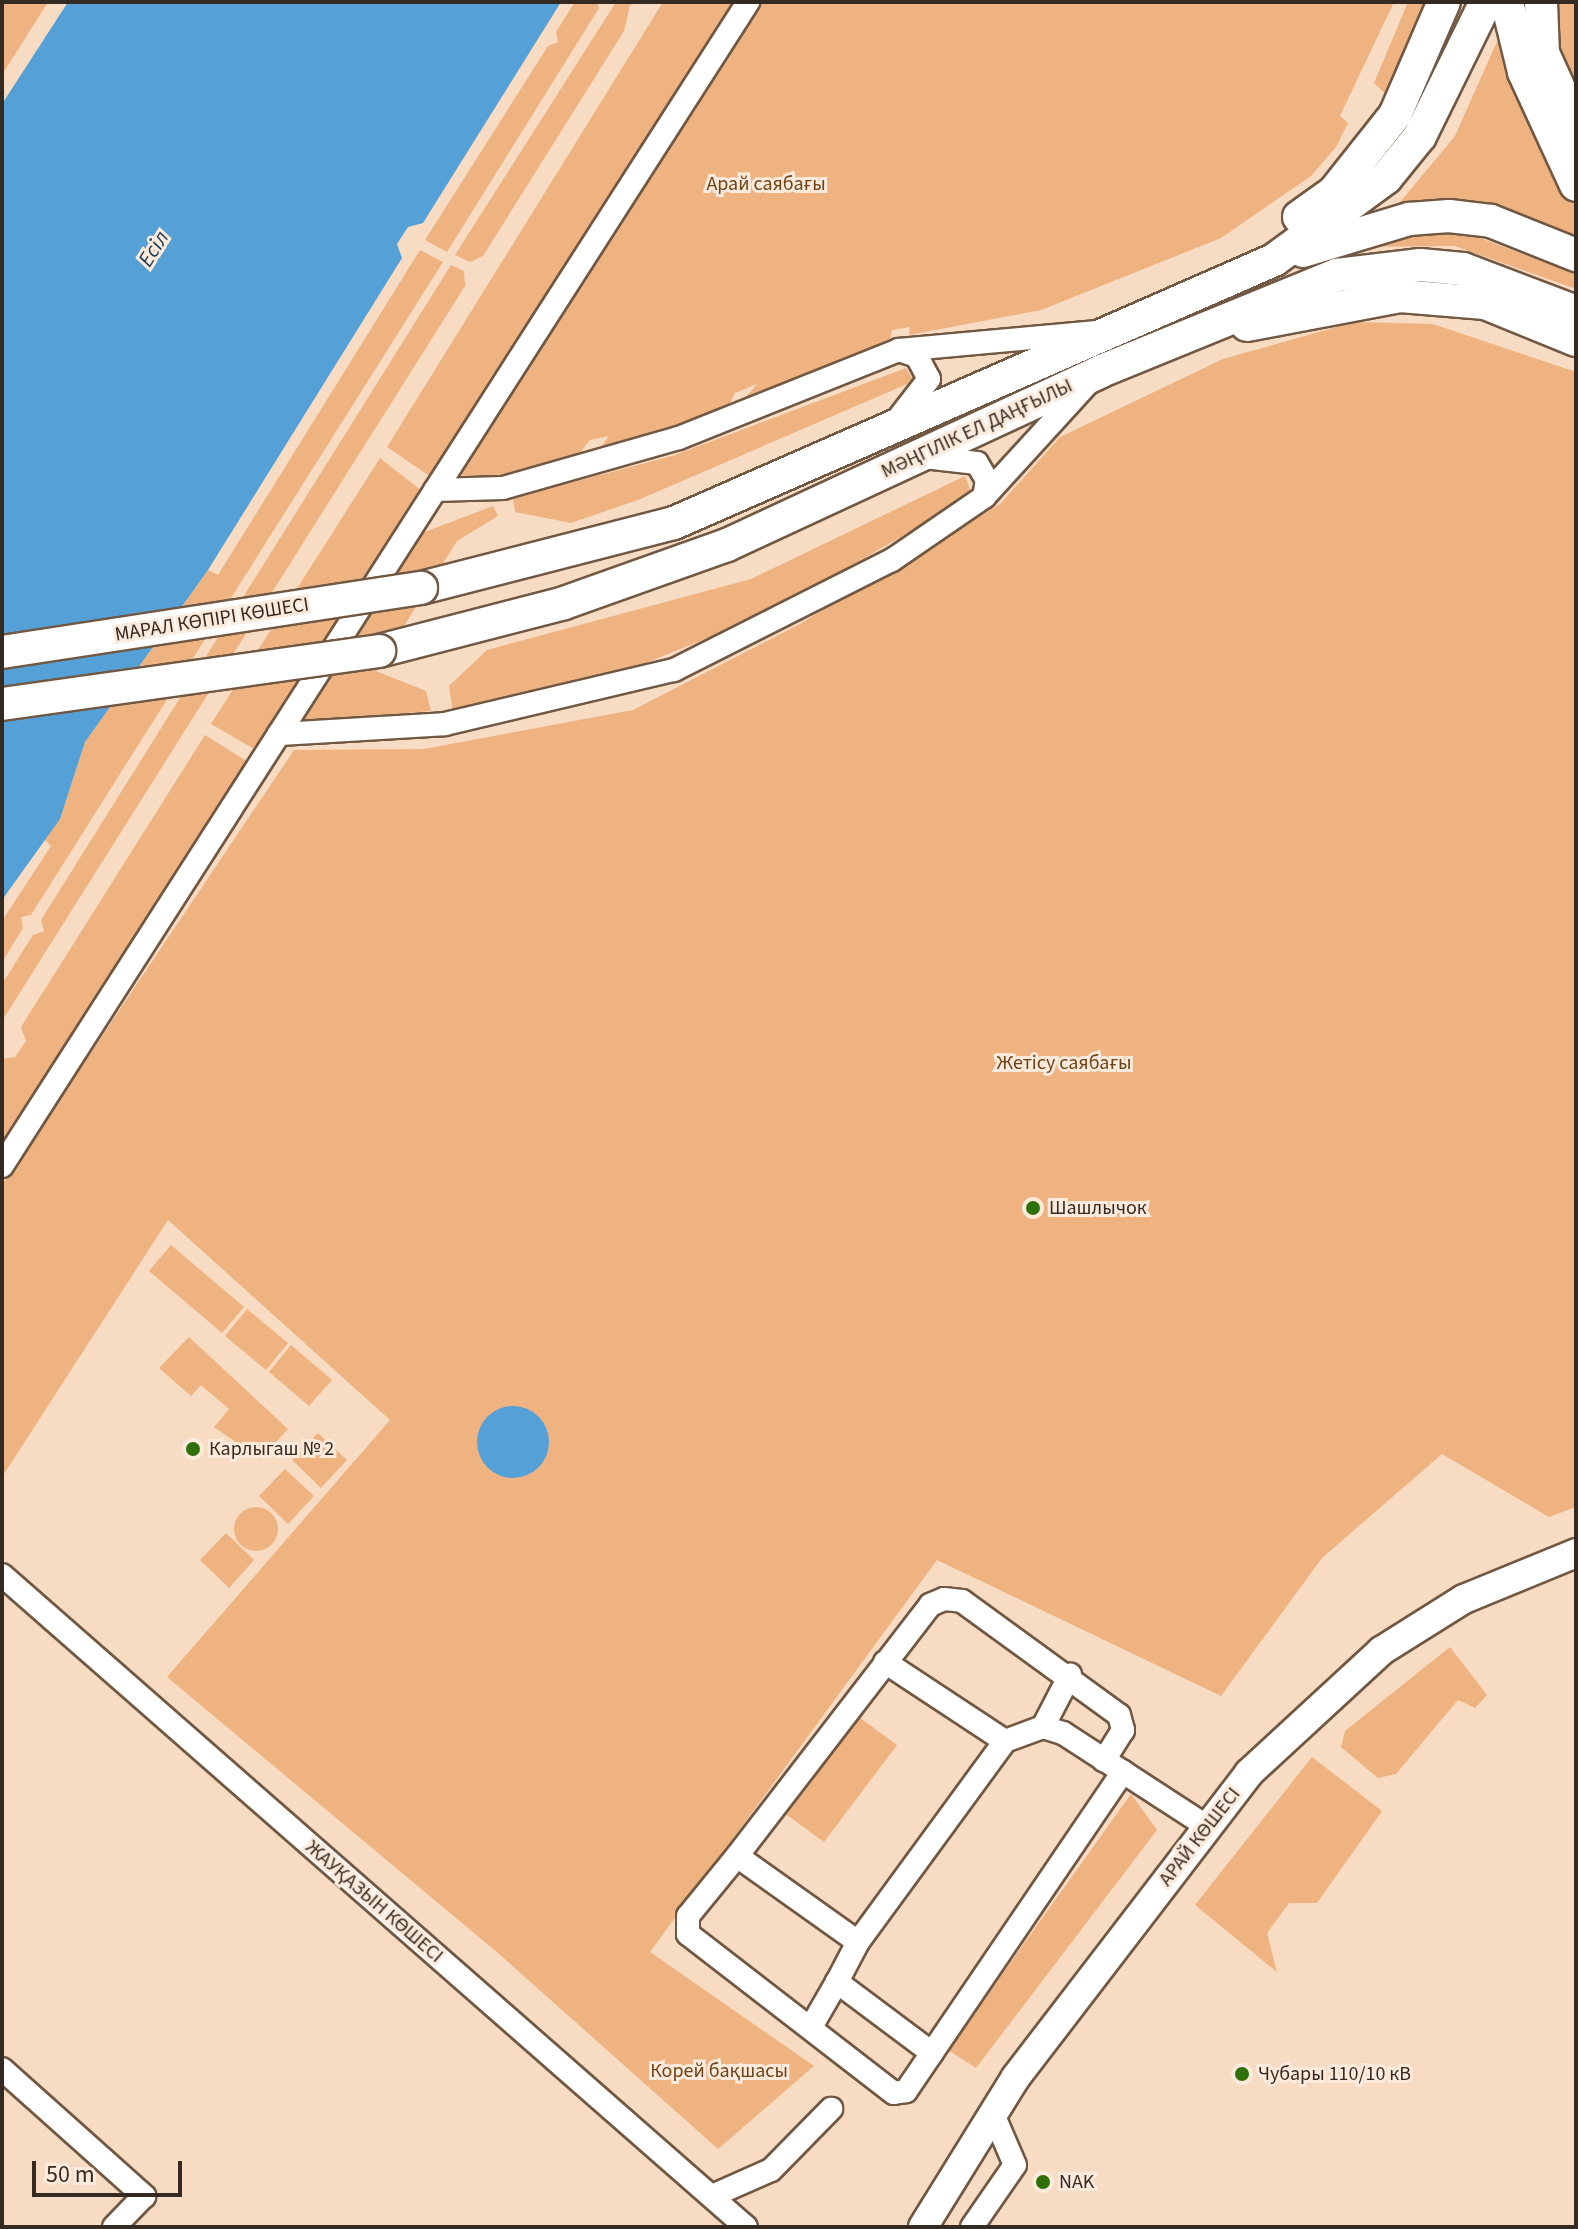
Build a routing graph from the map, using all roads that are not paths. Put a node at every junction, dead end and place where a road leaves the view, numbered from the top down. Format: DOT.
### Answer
graph roads {
  1 [pos="748,2"];
  2 [pos="1444,2"];
  3 [pos="1486,2"];
  4 [pos="1507,2"];
  5 [pos="1541,2"];
  6 [pos="1576,126"];
  7 [pos="1576,185"];
  8 [pos="1576,255"];
  9 [pos="1274,260"];
  10 [pos="1576,312"];
  11 [pos="1119,326"];
  12 [pos="1576,340"];
  13 [pos="1162,345"];
  14 [pos="899,350"];
  15 [pos="1099,372"];
  16 [pos="889,429"];
  17 [pos="918,456"];
  18 [pos="435,490"];
  19 [pos="984,497"];
  20 [pos="421,588"];
  21 [pos="2,652"];
  22 [pos="2,704"];
  23 [pos="279,734"];
  24 [pos="2,1166"];
  25 [pos="1576,1553"];
  26 [pos="2,1575"];
  27 [pos="885,1662"];
  28 [pos="1070,1675"];
  29 [pos="1043,1727"];
  30 [pos="1005,1741"];
  31 [pos="1114,1766"];
  32 [pos="1206,1826"];
  33 [pos="737,1856"];
  34 [pos="858,1942"];
  35 [pos="837,1982"];
  36 [pos="811,2027"];
  37 [pos="932,2053"];
  38 [pos="2,2069"];
  39 [pos="831,2109"];
  40 [pos="993,2114"];
  41 [pos="712,2196"];
  42 [pos="114,2227"];
  43 [pos="746,2227"];
  44 [pos="923,2227"];
  45 [pos="972,2227"];
  1 -- 18 [label="street"];
  2 -- 11 [label="main road"];
  3 -- 9 [label="main road, МӘҢГІЛІК ЕЛ ДАҢҒЫЛЫ"];
  4 -- 7 [label="main road"];
  5 -- 6 [label="main road"];
  8 -- 9 [label="main road"];
  9 -- 11 [label="main road, МӘҢГІЛІК ЕЛ ДАҢҒЫЛЫ"];
  10 -- 13 [label="main road, МӘҢГІЛІК ЕЛ ДАҢҒЫЛЫ"];
  11 -- 14 [label="street"];
  11 -- 16 [label="main road, МӘҢГІЛІК ЕЛ ДАҢҒЫЛЫ"];
  12 -- 13 [label="main road"];
  13 -- 15 [label="main road, МӘҢГІЛІК ЕЛ ДАҢҒЫЛЫ"];
  14 -- 16 [label="street"];
  14 -- 18 [label="street"];
  15 -- 17 [label="main road, МӘҢГІЛІК ЕЛ ДАҢҒЫЛЫ"];
  15 -- 19 [label="street"];
  16 -- 20 [label="main road, МӘҢГІЛІК ЕЛ ДАҢҒЫЛЫ"];
  17 -- 19 [label="street"];
  17 -- 22 [label="main road, МӘҢГІЛІК ЕЛ ДАҢҒЫЛЫ, bridge"];
  18 -- 23 [label="street"];
  19 -- 23 [label="street"];
  20 -- 21 [label="main road, МАРАЛ КӨПІРІ КӨШЕСІ, bridge"];
  23 -- 24 [label="street"];
  25 -- 32 [label="street, АРАЙ КӨШЕСІ"];
  26 -- 41 [label="street, ЖАУҚАЗЫН КӨШЕСІ"];
  27 -- 28 [label="street"];
  27 -- 30 [label="street"];
  27 -- 33 [label="street"];
  28 -- 29 [label="street"];
  28 -- 31 [label="street"];
  29 -- 30 [label="street"];
  29 -- 31 [label="street"];
  30 -- 34 [label="street"];
  31 -- 32 [label="street"];
  31 -- 37 [label="street"];
  32 -- 40 [label="street, АРАЙ КӨШЕСІ"];
  33 -- 34 [label="street"];
  33 -- 36 [label="street"];
  34 -- 35 [label="street"];
  35 -- 36 [label="street"];
  35 -- 37 [label="street"];
  36 -- 37 [label="street"];
  38 -- 42 [label="street"];
  39 -- 41 [label="street"];
  40 -- 44 [label="street, АРАЙ КӨШЕСІ"];
  40 -- 45 [label="street"];
  41 -- 43 [label="street, ЖАУҚАЗЫН КӨШЕСІ"];
}
